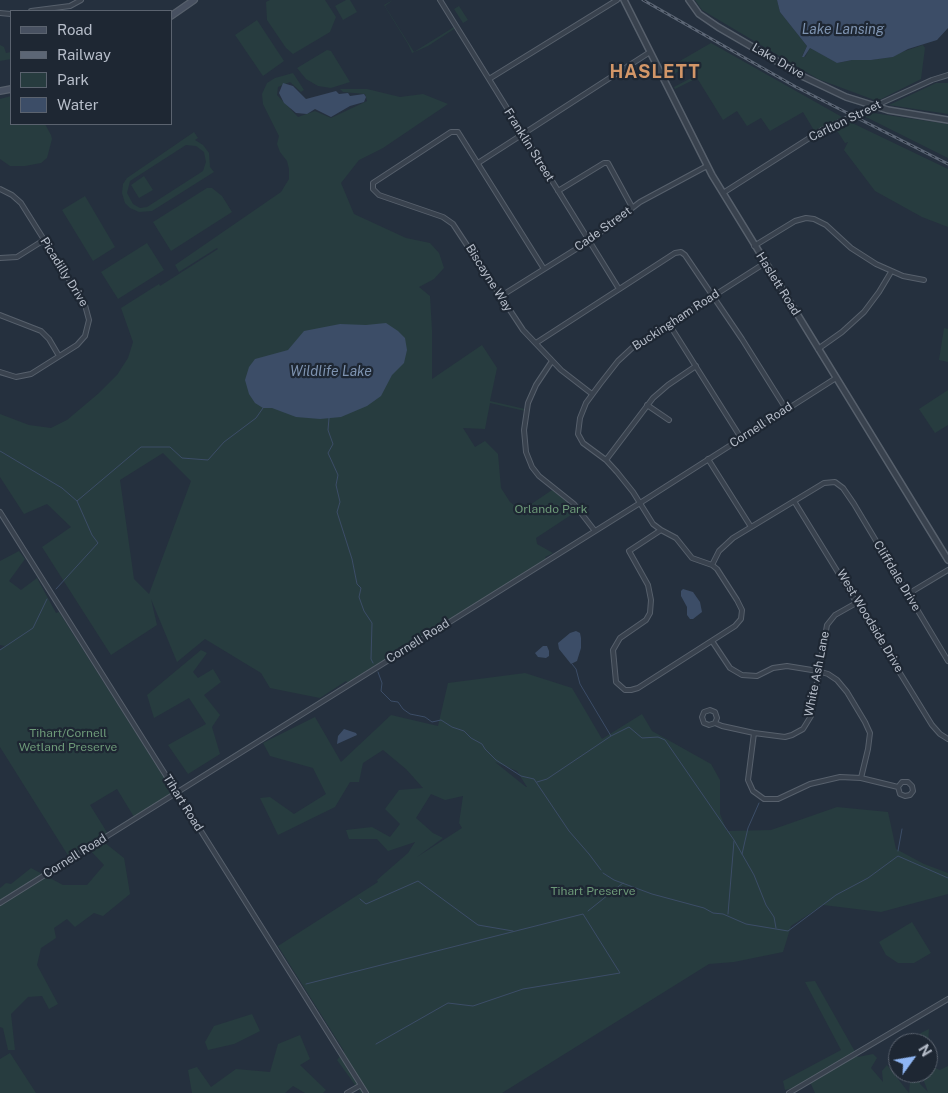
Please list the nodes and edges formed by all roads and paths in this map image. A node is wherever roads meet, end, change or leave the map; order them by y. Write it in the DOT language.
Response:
graph roads {
  1 [pos="81,0"];
  2 [pos="194,0"];
  3 [pos="440,0"];
  4 [pos="617,0"];
  5 [pos="624,0"];
  6 [pos="689,0"];
  7 [pos="54,10"];
  8 [pos="172,15"];
  9 [pos="650,52"];
  10 [pos="948,76"];
  11 [pos="489,79"];
  12 [pos="876,106"];
  13 [pos="948,120"];
  14 [pos="523,134"];
  15 [pos="478,163"];
  16 [pos="707,166"];
  17 [pos="1,189"];
  18 [pos="558,191"];
  19 [pos="723,193"];
  20 [pos="632,207"];
  21 [pos="44,240"];
  22 [pos="588,241"];
  23 [pos="754,246"];
  24 [pos="0,258"];
  25 [pos="765,263"];
  26 [pos="544,269"];
  27 [pos="891,272"];
  28 [pos="924,280"];
  29 [pos="618,289"];
  30 [pos="501,296"];
  31 [pos="712,296"];
  32 [pos="0,315"];
  33 [pos="669,324"];
  34 [pos="536,343"];
  35 [pos="818,348"];
  36 [pos="59,356"];
  37 [pos="552,361"];
  38 [pos="696,366"];
  39 [pos="0,372"];
  40 [pos="836,378"];
  41 [pos="592,394"];
  42 [pos="647,405"];
  43 [pos="786,409"];
  44 [pos="669,420"];
  45 [pos="741,438"];
  46 [pos="708,459"];
  47 [pos="606,460"];
  48 [pos="794,501"];
  49 [pos="640,503"];
  50 [pos="0,512"];
  51 [pos="751,527"];
  52 [pos="661,530"];
  53 [pos="595,531"];
  54 [pos="948,560"];
  55 [pos="712,565"];
  56 [pos="948,570"];
  57 [pos="908,594"];
  58 [pos="858,602"];
  59 [pos="712,641"];
  60 [pos="948,661"];
  61 [pos="818,671"];
  62 [pos="715,723"];
  63 [pos="754,733"];
  64 [pos="948,739"];
  65 [pos="861,778"];
  66 [pos="898,787"];
  67 [pos="176,793"];
  68 [pos="0,903"];
  69 [pos="948,999"];
  70 [pos="361,1085"];
  71 [pos="347,1093"];
  72 [pos="366,1093"];
  73 [pos="789,1093"];
  1 -- 7 [label="street"];
  2 -- 8 [label="main road"];
  3 -- 11 [label="street, Franklin Street"];
  4 -- 11 [label="street"];
  5 -- 9 [label="street, Haslett Road"];
  6 -- 12 [label="street, Lake Drive"];
  9 -- 14 [label="street"];
  9 -- 16 [label="street, Haslett Road"];
  10 -- 12 [label="street, Carlton Street"];
  11 -- 14 [label="street, Franklin Street"];
  12 -- 13 [label="street, Lake Drive"];
  12 -- 19 [label="street, Carlton Street"];
  14 -- 15 [label="street"];
  14 -- 18 [label="street, Franklin Street"];
  15 -- 26 [label="street"];
  15 -- 30 [label="street, Biscayne Way"];
  16 -- 19 [label="street, Haslett Road"];
  16 -- 20 [label="street, Cade Street"];
  17 -- 21 [label="street, Picadilly Drive"];
  18 -- 20 [label="street"];
  18 -- 22 [label="street, Franklin Street"];
  19 -- 23 [label="street, Haslett Road"];
  20 -- 22 [label="street, Cade Street"];
  21 -- 24 [label="street"];
  21 -- 36 [label="street, Picadilly Drive"];
  22 -- 26 [label="street, Cade Street"];
  22 -- 29 [label="street, Franklin Street"];
  23 -- 25 [label="street, Haslett Road"];
  23 -- 27 [label="street"];
  25 -- 31 [label="street, Buckingham Road"];
  25 -- 35 [label="street, Haslett Road"];
  26 -- 30 [label="street, Cade Street"];
  27 -- 28 [label="street"];
  27 -- 35 [label="street"];
  29 -- 31 [label="street"];
  29 -- 34 [label="street"];
  30 -- 34 [label="street, Biscayne Way"];
  31 -- 33 [label="street, Buckingham Road"];
  31 -- 43 [label="street"];
  32 -- 36 [label="street"];
  33 -- 38 [label="street"];
  33 -- 41 [label="street, Buckingham Road"];
  34 -- 37 [label="street, Biscayne Way"];
  35 -- 40 [label="street, Haslett Road"];
  36 -- 39 [label="street, Picadilly Drive"];
  37 -- 41 [label="street, Biscayne Way"];
  37 -- 53 [label="street"];
  38 -- 42 [label="street"];
  38 -- 45 [label="street"];
  40 -- 43 [label="street, Cornell Road"];
  40 -- 54 [label="street, Haslett Road"];
  41 -- 47 [label="street, Buckingham Road"];
  42 -- 44 [label="street"];
  42 -- 47 [label="street"];
  43 -- 45 [label="street, Cornell Road"];
  45 -- 46 [label="street, Cornell Road"];
  46 -- 49 [label="street, Cornell Road"];
  46 -- 51 [label="street"];
  47 -- 49 [label="street, Buckingham Road"];
  48 -- 51 [label="street"];
  48 -- 57 [label="street, Cliffdale Drive"];
  48 -- 58 [label="street, West Woodside Drive"];
  49 -- 52 [label="street, Buckingham Road"];
  49 -- 53 [label="street, Cornell Road"];
  50 -- 67 [label="street, Tihart Road"];
  51 -- 55 [label="street"];
  52 -- 55 [label="street, Buckingham Road"];
  52 -- 59 [label="street"];
  53 -- 67 [label="street, Cornell Road"];
  55 -- 59 [label="street, Buckingham Road"];
  56 -- 57 [label="street"];
  57 -- 60 [label="street, Cliffdale Drive"];
  58 -- 61 [label="street, White Ash Lane"];
  58 -- 64 [label="street, West Woodside Drive"];
  59 -- 61 [label="street"];
  61 -- 63 [label="street, White Ash Lane"];
  61 -- 65 [label="street"];
  62 -- 62 [label="street, White Ash Lane"];
  62 -- 63 [label="street, White Ash Lane"];
  63 -- 65 [label="street"];
  65 -- 66 [label="street"];
  66 -- 66 [label="street"];
  67 -- 68 [label="street, Cornell Road"];
  67 -- 70 [label="street, Tihart Road"];
  69 -- 73 [label="street"];
  70 -- 71 [label="street"];
  70 -- 72 [label="street, Tihart Road"];
}
